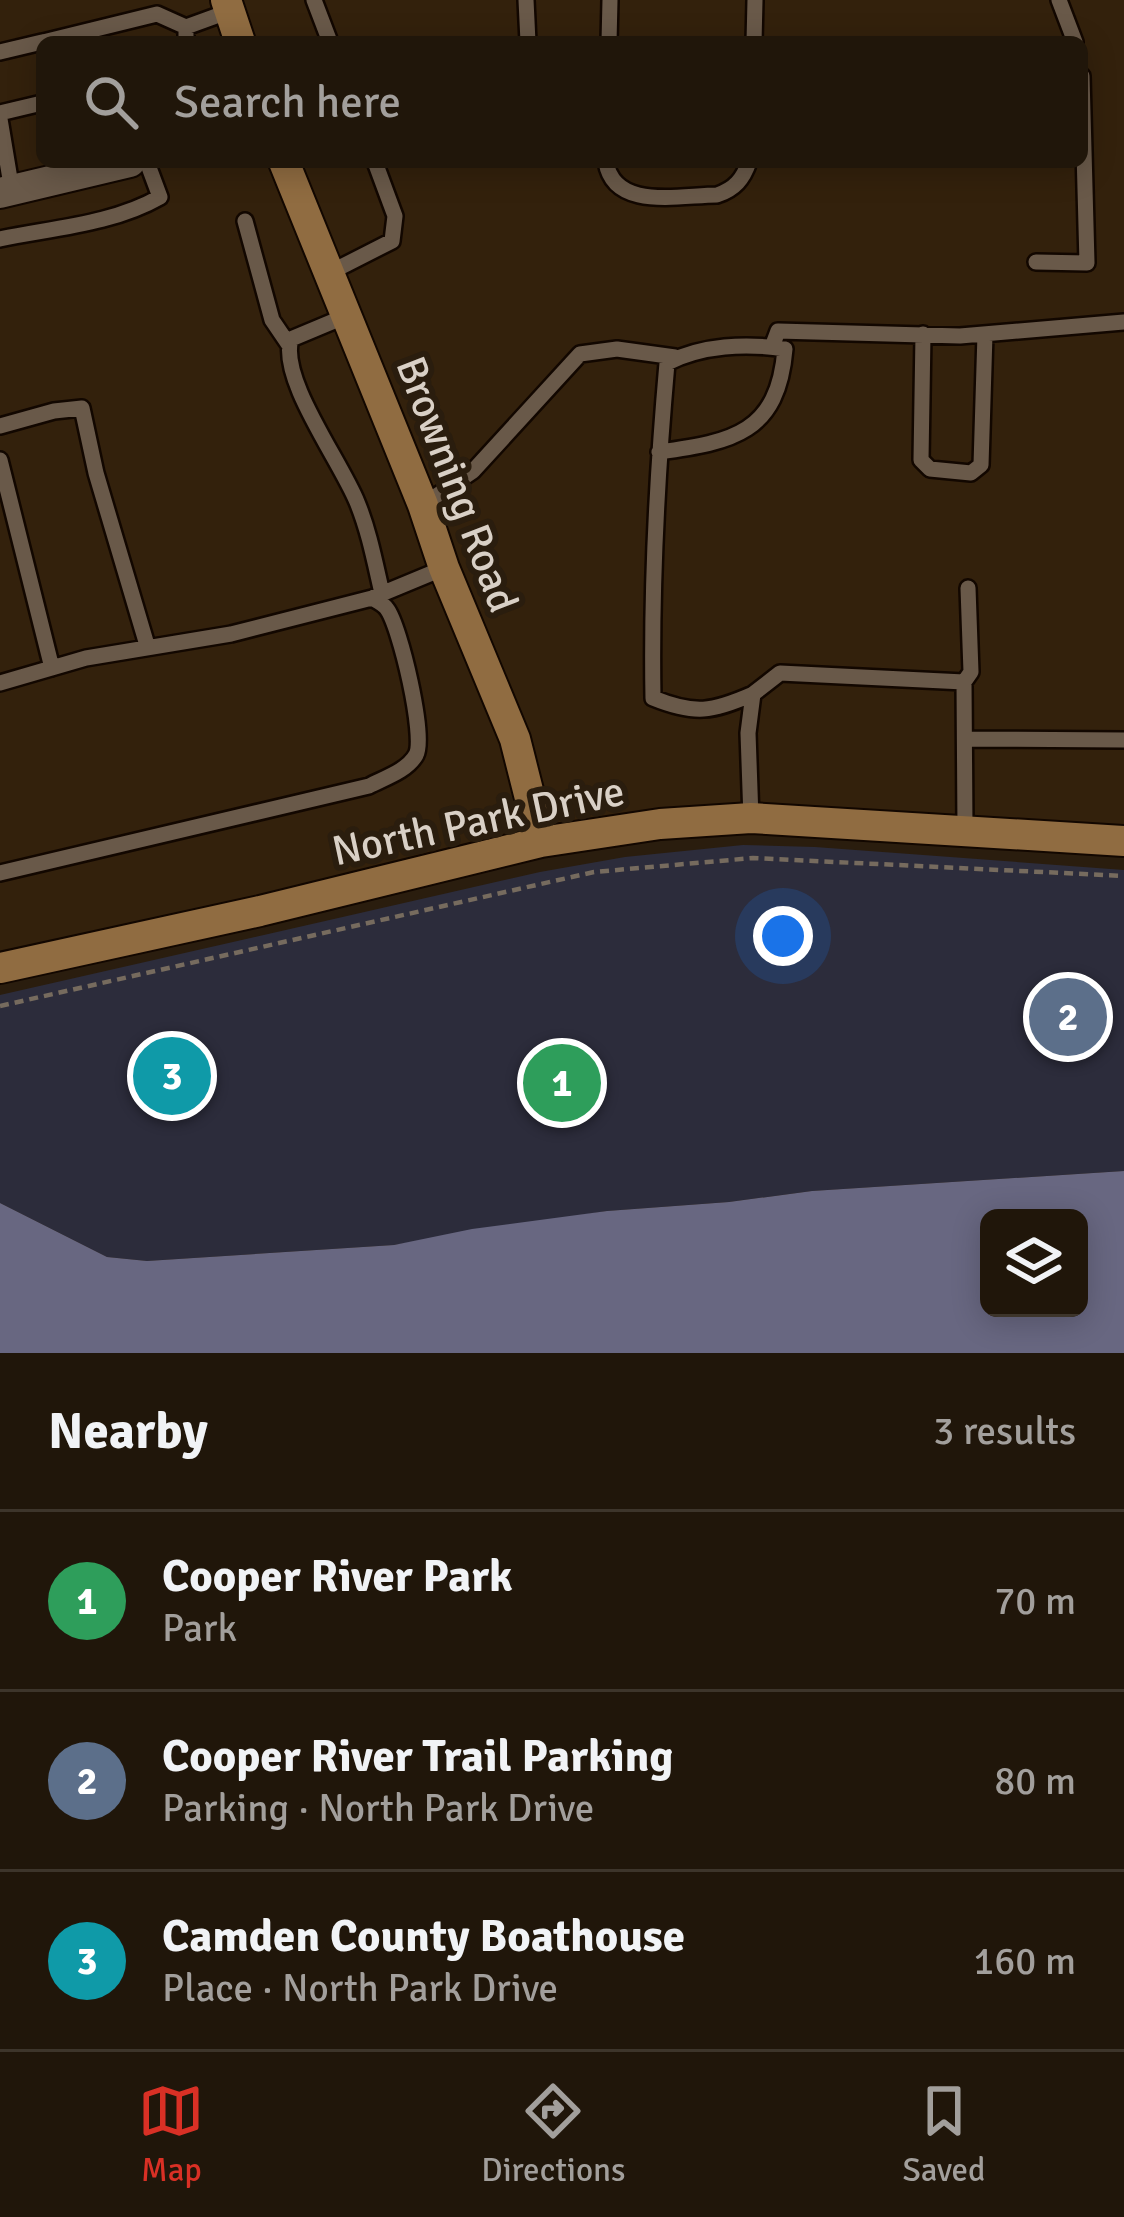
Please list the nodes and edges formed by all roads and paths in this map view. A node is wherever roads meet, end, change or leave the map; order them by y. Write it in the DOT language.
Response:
graph roads {
  1 [pos="314,0"];
  2 [pos="526,0"];
  3 [pos="610,0"];
  4 [pos="755,0"];
  5 [pos="1059,0"];
  6 [pos="228,6"];
  7 [pos="186,34"];
  8 [pos="67,36"];
  9 [pos="238,36"];
  10 [pos="328,36"];
  11 [pos="528,36"];
  12 [pos="609,36"];
  13 [pos="754,36"];
  14 [pos="1073,36"];
  15 [pos="36,43"];
  16 [pos="0,52"];
  17 [pos="36,106"];
  18 [pos="0,116"];
  19 [pos="105,168"];
  20 [pos="149,168"];
  21 [pos="286,168"];
  22 [pos="377,168"];
  23 [pos="609,168"];
  24 [pos="747,168"];
  25 [pos="1084,168"];
  26 [pos="6,192"];
  27 [pos="245,221"];
  28 [pos="0,239"];
  29 [pos="1036,262"];
  30 [pos="329,273"];
  31 [pos="346,316"];
  32 [pos="1124,322"];
  33 [pos="923,334"];
  34 [pos="985,334"];
  35 [pos="289,345"];
  36 [pos="772,347"];
  37 [pos="678,357"];
  38 [pos="0,426"];
  39 [pos="659,452"];
  40 [pos="0,460"];
  41 [pos="423,505"];
  42 [pos="443,568"];
  43 [pos="968,588"];
  44 [pos="377,596"];
  45 [pos="147,645"];
  46 [pos="52,668"];
  47 [pos="964,682"];
  48 [pos="0,683"];
  49 [pos="753,694"];
  50 [pos="966,740"];
  51 [pos="1124,740"];
  52 [pos="751,818"];
  53 [pos="965,829"];
  54 [pos="1124,841"];
  55 [pos="541,842"];
  56 [pos="0,873"];
  57 [pos="1124,876"];
  58 [pos="0,968"];
  59 [pos="0,1006"];
  1 -- 10 [label="lane"];
  2 -- 11 [label="lane"];
  3 -- 12 [label="lane"];
  4 -- 13 [label="lane"];
  5 -- 14 [label="lane"];
  6 -- 7 [label="lane"];
  6 -- 9 [label="street"];
  7 -- 8 [label="lane"];
  15 -- 16 [label="lane"];
  17 -- 18 [label="lane"];
  18 -- 26 [label="lane"];
  19 -- 26 [label="street"];
  20 -- 28 [label="lane"];
  21 -- 30 [label="street, Browning Road"];
  22 -- 30 [label="lane"];
  23 -- 24 [label="lane"];
  25 -- 29 [label="lane"];
  27 -- 35 [label="lane"];
  30 -- 31 [label="street, Browning Road"];
  31 -- 35 [label="lane"];
  31 -- 41 [label="street, Browning Road"];
  32 -- 34 [label="lane"];
  33 -- 34 [label="lane"];
  33 -- 34 [label="lane"];
  33 -- 36 [label="lane"];
  35 -- 44 [label="lane"];
  36 -- 37 [label="lane"];
  36 -- 39 [label="lane"];
  37 -- 39 [label="lane"];
  37 -- 41 [label="lane"];
  38 -- 45 [label="lane"];
  39 -- 49 [label="lane"];
  40 -- 46 [label="lane"];
  41 -- 42 [label="street, Browning Road"];
  42 -- 44 [label="lane"];
  42 -- 55 [label="street, Browning Road"];
  43 -- 47 [label="lane"];
  44 -- 45 [label="lane"];
  44 -- 56 [label="lane"];
  45 -- 46 [label="lane"];
  46 -- 48 [label="lane"];
  47 -- 49 [label="lane"];
  47 -- 50 [label="lane"];
  49 -- 52 [label="lane"];
  50 -- 51 [label="lane"];
  50 -- 53 [label="lane"];
  52 -- 53 [label="street, North Park Drive"];
  52 -- 55 [label="street, North Park Drive"];
  53 -- 54 [label="street, North Park Drive"];
  55 -- 58 [label="street, North Park Drive"];
  57 -- 59 [label="path"];
}
